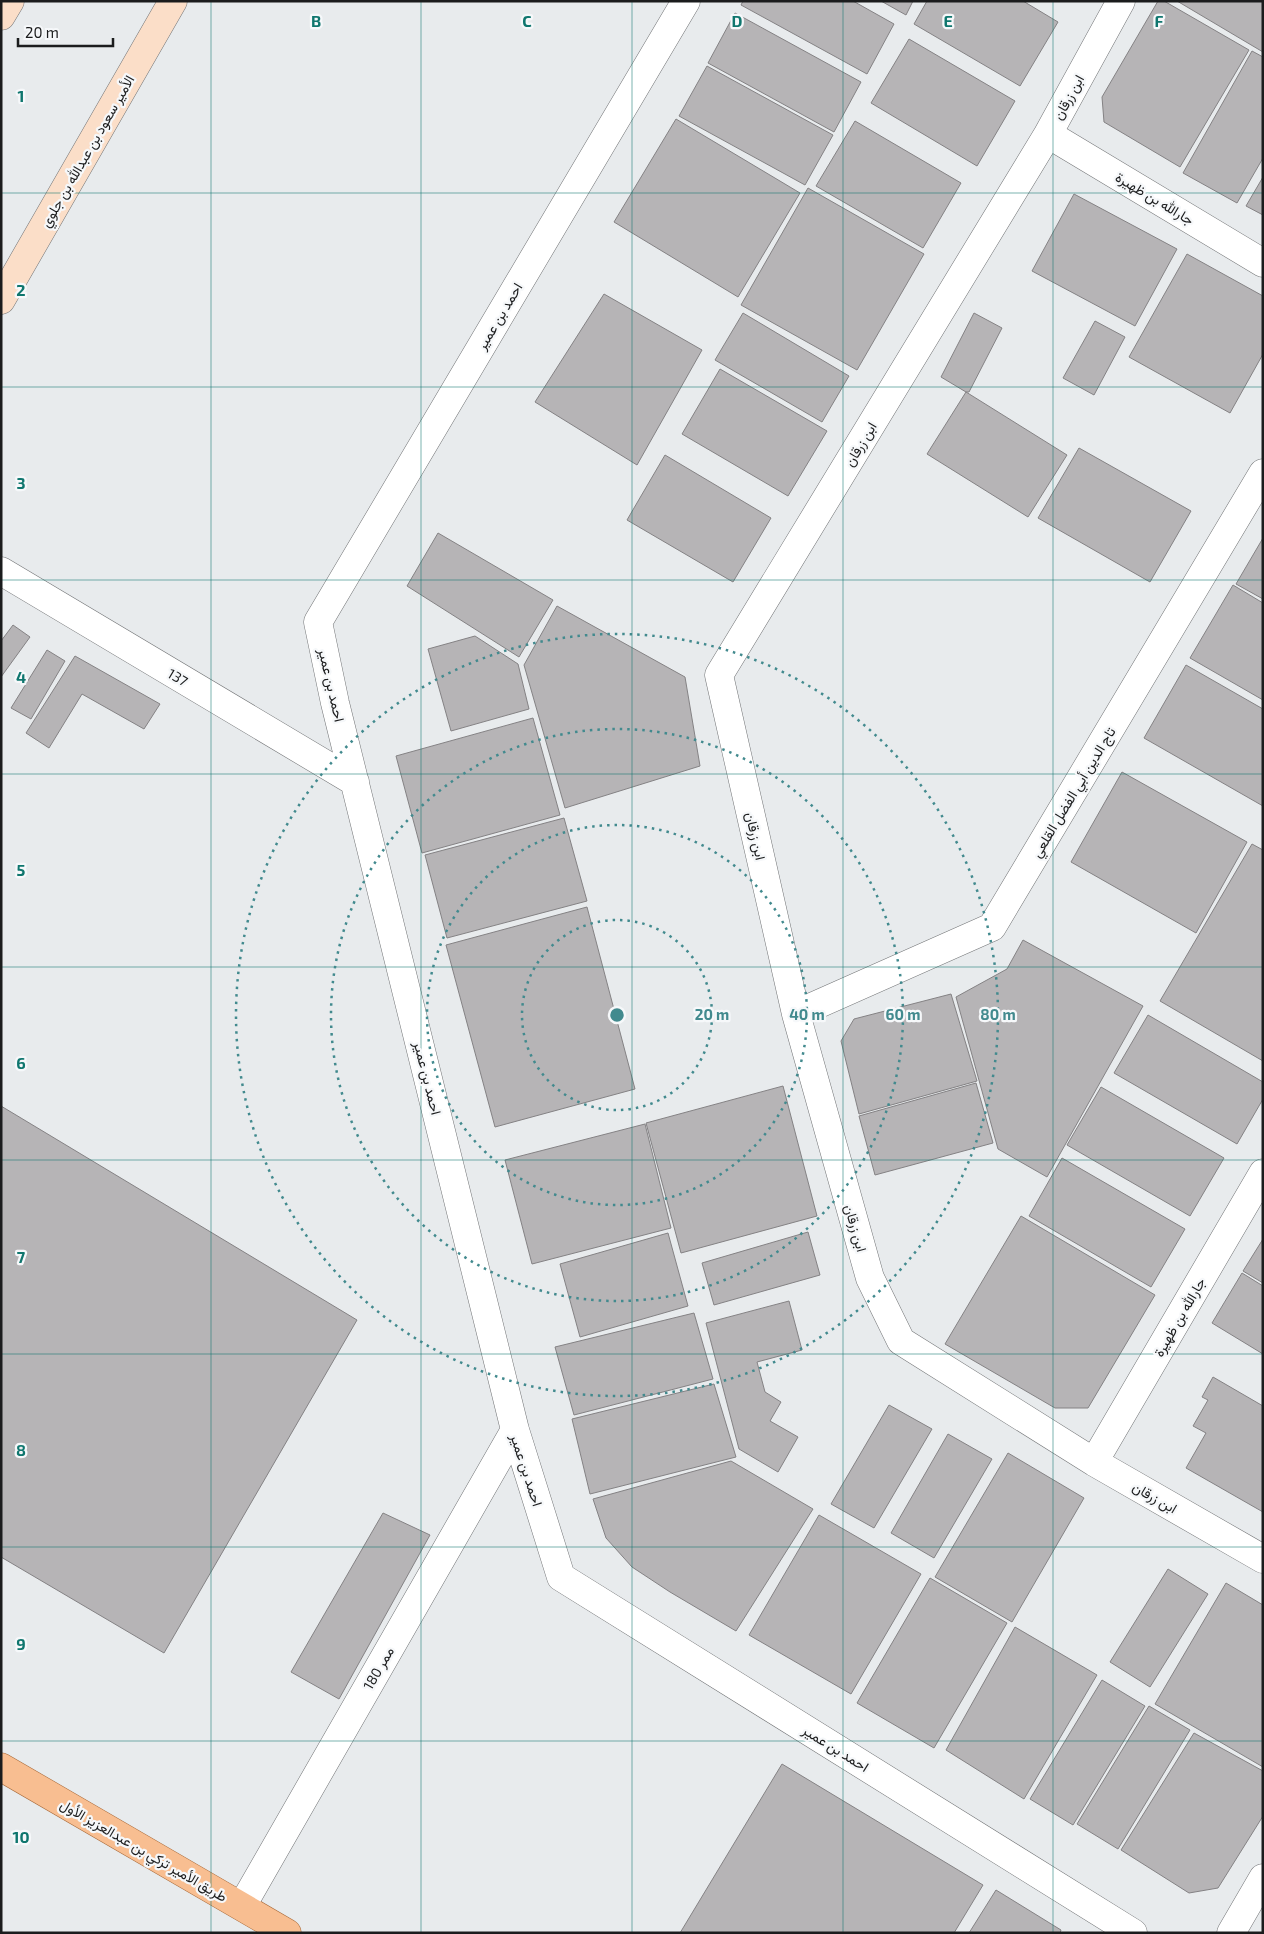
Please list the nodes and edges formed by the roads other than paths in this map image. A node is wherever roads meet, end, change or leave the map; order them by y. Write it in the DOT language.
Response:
graph roads {
  1 [pos="10,1"];
  2 [pos="174,1"];
  3 [pos="686,1"];
  4 [pos="1121,1"];
  5 [pos="1,16"];
  6 [pos="1048,134"];
  7 [pos="1263,262"];
  8 [pos="1,300"];
  9 [pos="1263,472"];
  10 [pos="1,571"];
  11 [pos="355,782"];
  12 [pos="796,1014"];
  13 [pos="1263,1173"];
  14 [pos="515,1430"];
  15 [pos="1094,1462"];
  16 [pos="1263,1559"];
  17 [pos="1,1767"];
  18 [pos="1263,1878"];
  19 [pos="242,1906"];
  20 [pos="288,1933"];
  21 [pos="1133,1933"];
  22 [pos="1232,1933"];
  1 -- 5 [label="main road"];
  2 -- 8 [label="main road, الأمير سعود بن عبدالله بن جلوي"];
  3 -- 11 [label="street, احمد بن عمير"];
  4 -- 6 [label="street, ابن زرقان"];
  6 -- 7 [label="street, جارالله بن ظهيرة"];
  6 -- 12 [label="street, ابن زرقان"];
  9 -- 12 [label="street, تاج الدين أبي الفضل القلعي"];
  10 -- 11 [label="street, 137"];
  11 -- 14 [label="street, احمد بن عمير"];
  12 -- 15 [label="street, ابن زرقان"];
  13 -- 15 [label="street, جارالله بن ظهيرة"];
  14 -- 19 [label="street, ممر 180"];
  14 -- 21 [label="street, احمد بن عمير"];
  15 -- 16 [label="street, ابن زرقان"];
  17 -- 19 [label="main road, طريق الأمير تركي بن عبدالعزيز الأول"];
  18 -- 22 [label="street"];
  19 -- 20 [label="main road, طريق الأمير تركي بن عبدالعزيز الأول"];
}
